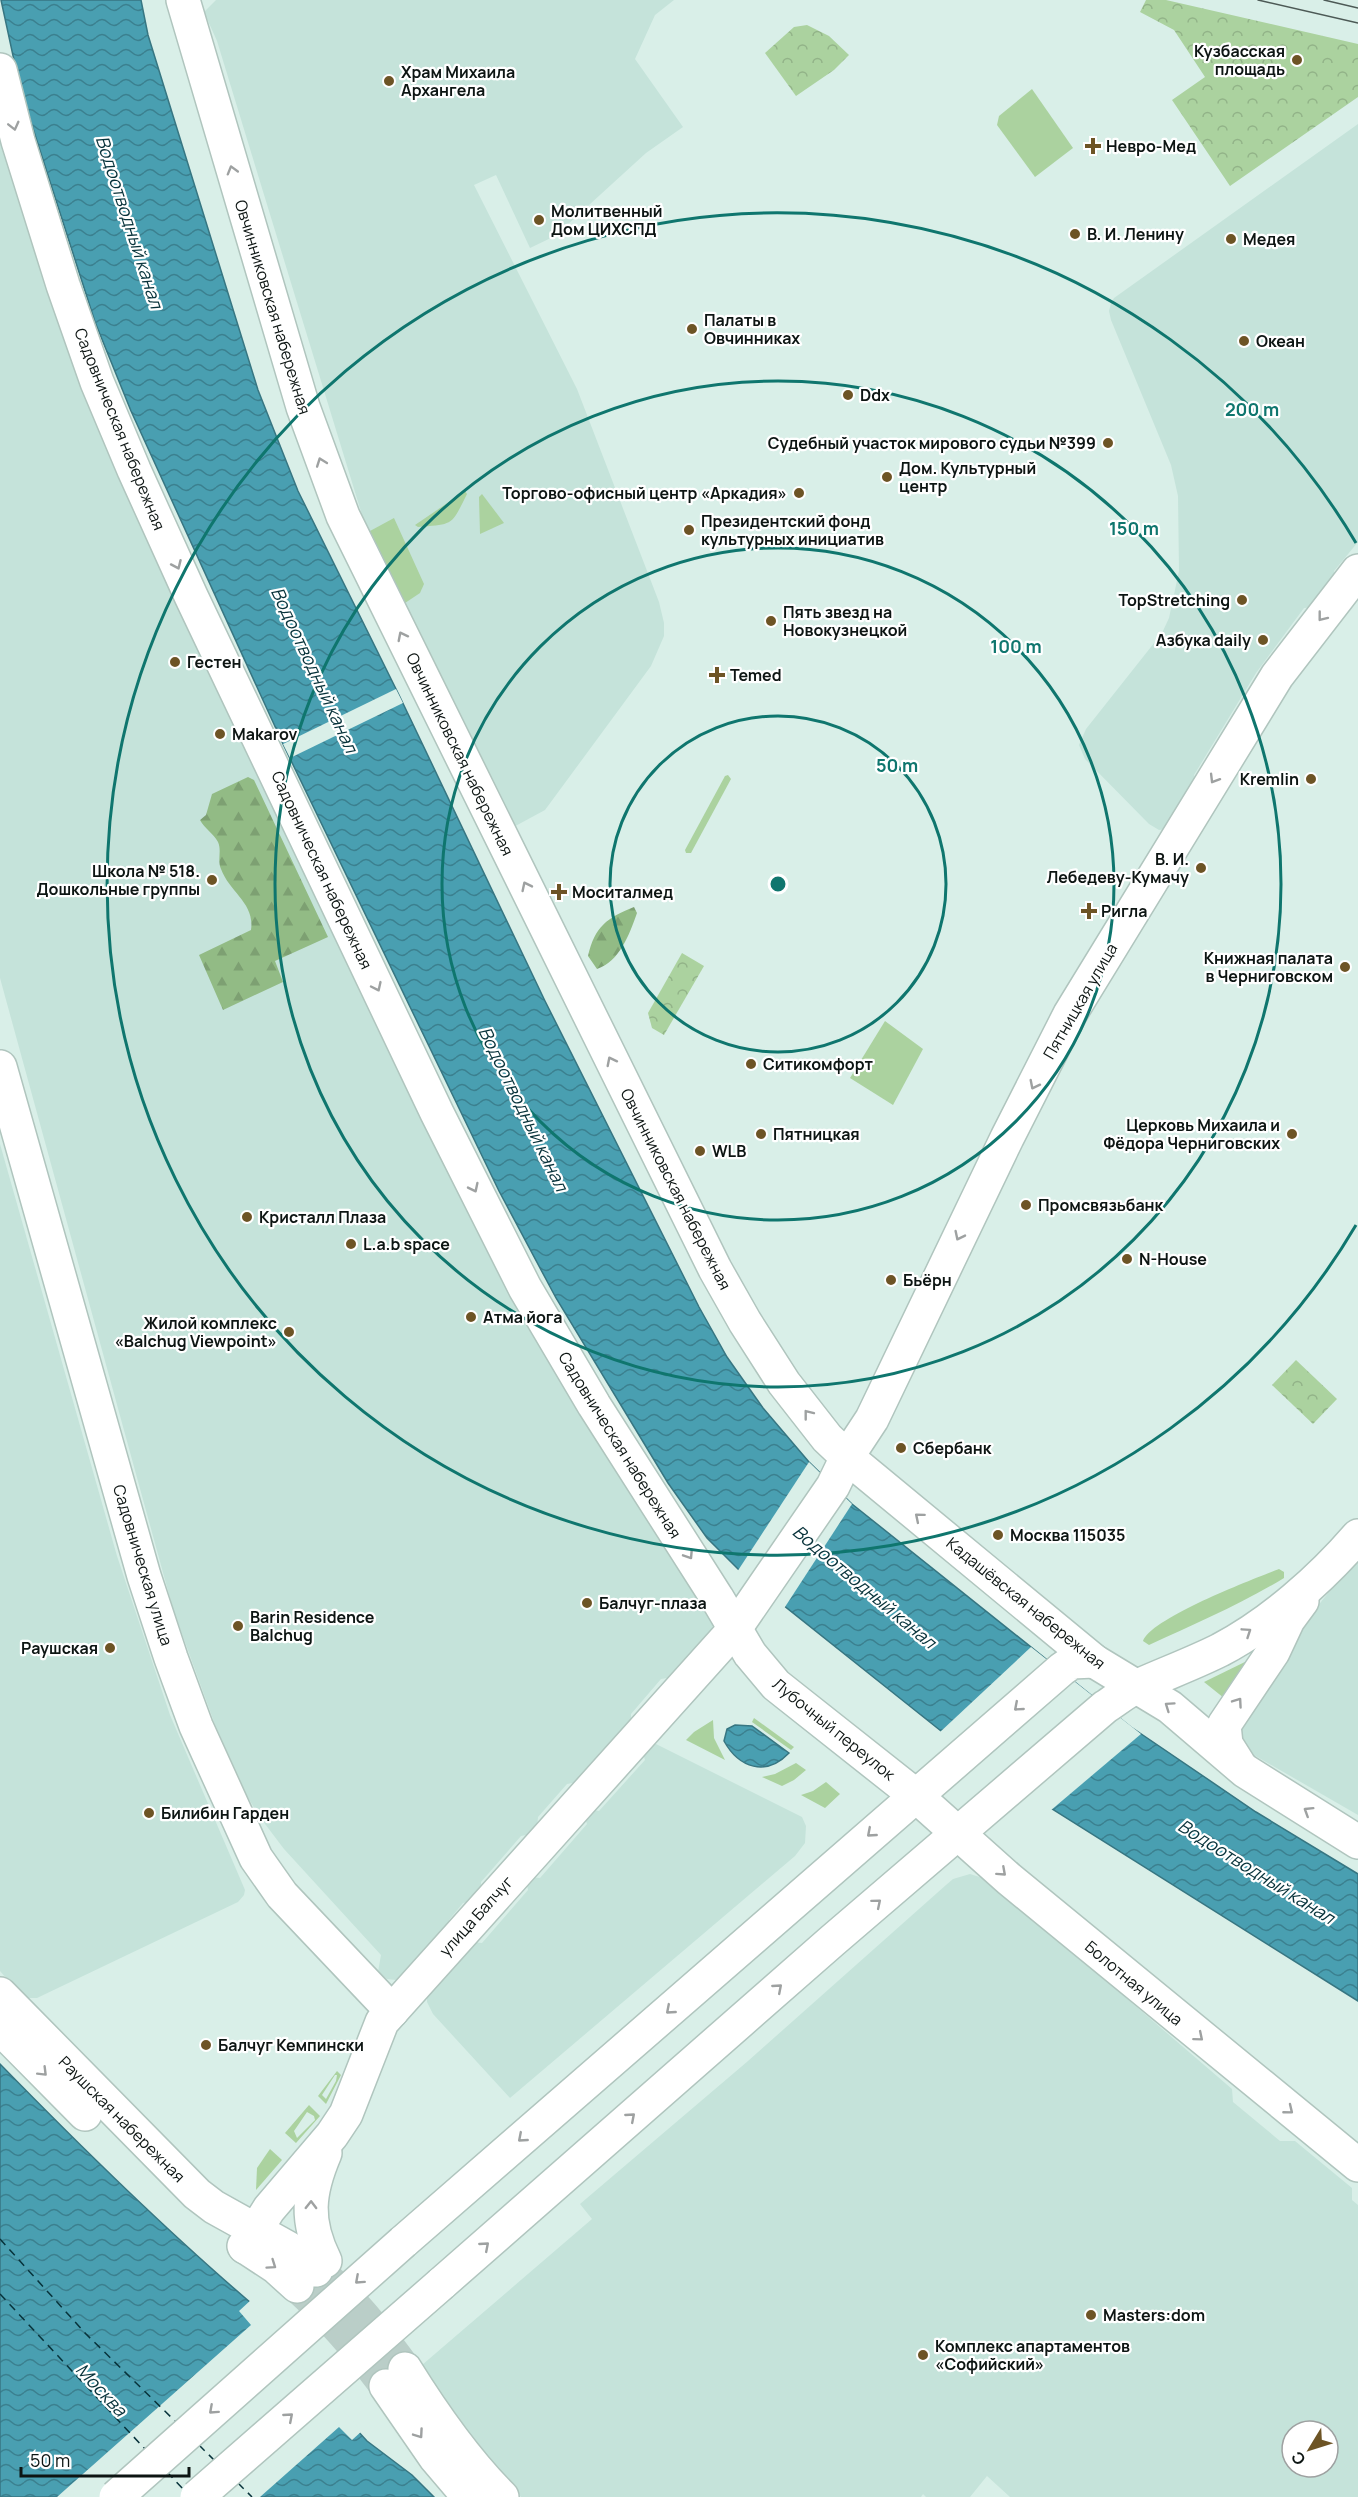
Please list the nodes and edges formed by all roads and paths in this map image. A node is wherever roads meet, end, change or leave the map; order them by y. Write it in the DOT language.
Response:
graph roads {
  1 [pos="183,0"];
  2 [pos="0,70"];
  3 [pos="1358,571"];
  4 [pos="0,1067"];
  5 [pos="840,1472"];
  6 [pos="1358,1536"];
  7 [pos="1327,1569"];
  8 [pos="759,1594"];
  9 [pos="734,1630"];
  10 [pos="1094,1661"];
  11 [pos="701,1667"];
  12 [pos="776,1685"];
  13 [pos="1138,1685"];
  14 [pos="1245,1771"];
  15 [pos="915,1795"];
  16 [pos="958,1832"];
  17 [pos="1358,1842"];
  18 [pos="0,1994"];
  19 [pos="392,2011"];
  20 [pos="0,2028"];
  21 [pos="332,2134"];
  22 [pos="1358,2165"];
  23 [pos="251,2238"];
  24 [pos="116,2497"];
  25 [pos="197,2497"];
  26 [pos="469,2497"];
  27 [pos="501,2497"];
  5 -- 1 [label="street, Овчинниковская набережная, one-way"];
  2 -- 9 [label="street, Садовническая набережная, one-way"];
  3 -- 5 [label="street, Пятницкая улица, one-way"];
  4 -- 19 [label="street, Садовническая улица"];
  5 -- 8 [label="street, Пятницкая улица"];
  10 -- 5 [label="street, Кадашёвская набережная, one-way"];
  6 -- 7 [label="street"];
  13 -- 7 [label="street, one-way"];
  14 -- 7 [label="street, one-way"];
  8 -- 9 [label="street, улица Балчуг"];
  9 -- 11 [label="street, улица Балчуг"];
  9 -- 12 [label="street, Лубочный переулок"];
  10 -- 13 [label="street, Кадашёвская набережная"];
  10 -- 15 [label="street, one-way"];
  11 -- 12 [label="street"];
  11 -- 19 [label="street, улица Балчуг"];
  12 -- 15 [label="street, Лубочный переулок"];
  14 -- 13 [label="street, Кадашёвская набережная, one-way"];
  13 -- 16 [label="street"];
  17 -- 14 [label="street, Кадашёвская набережная, one-way"];
  15 -- 16 [label="street, Болотная улица"];
  15 -- 24 [label="street, one-way, bridge"];
  16 -- 22 [label="street, Болотная улица, one-way"];
  25 -- 16 [label="street, one-way, bridge"];
  18 -- 23 [label="street, Раушская набережная"];
  19 -- 21 [label="street, улица Балчуг"];
  20 -- 23 [label="street, Раушская набережная, one-way"];
  21 -- 23 [label="street, улица Балчуг"];
  23 -- 21 [label="street, one-way"];
  27 -- 26 [label="street, one-way"];
}
